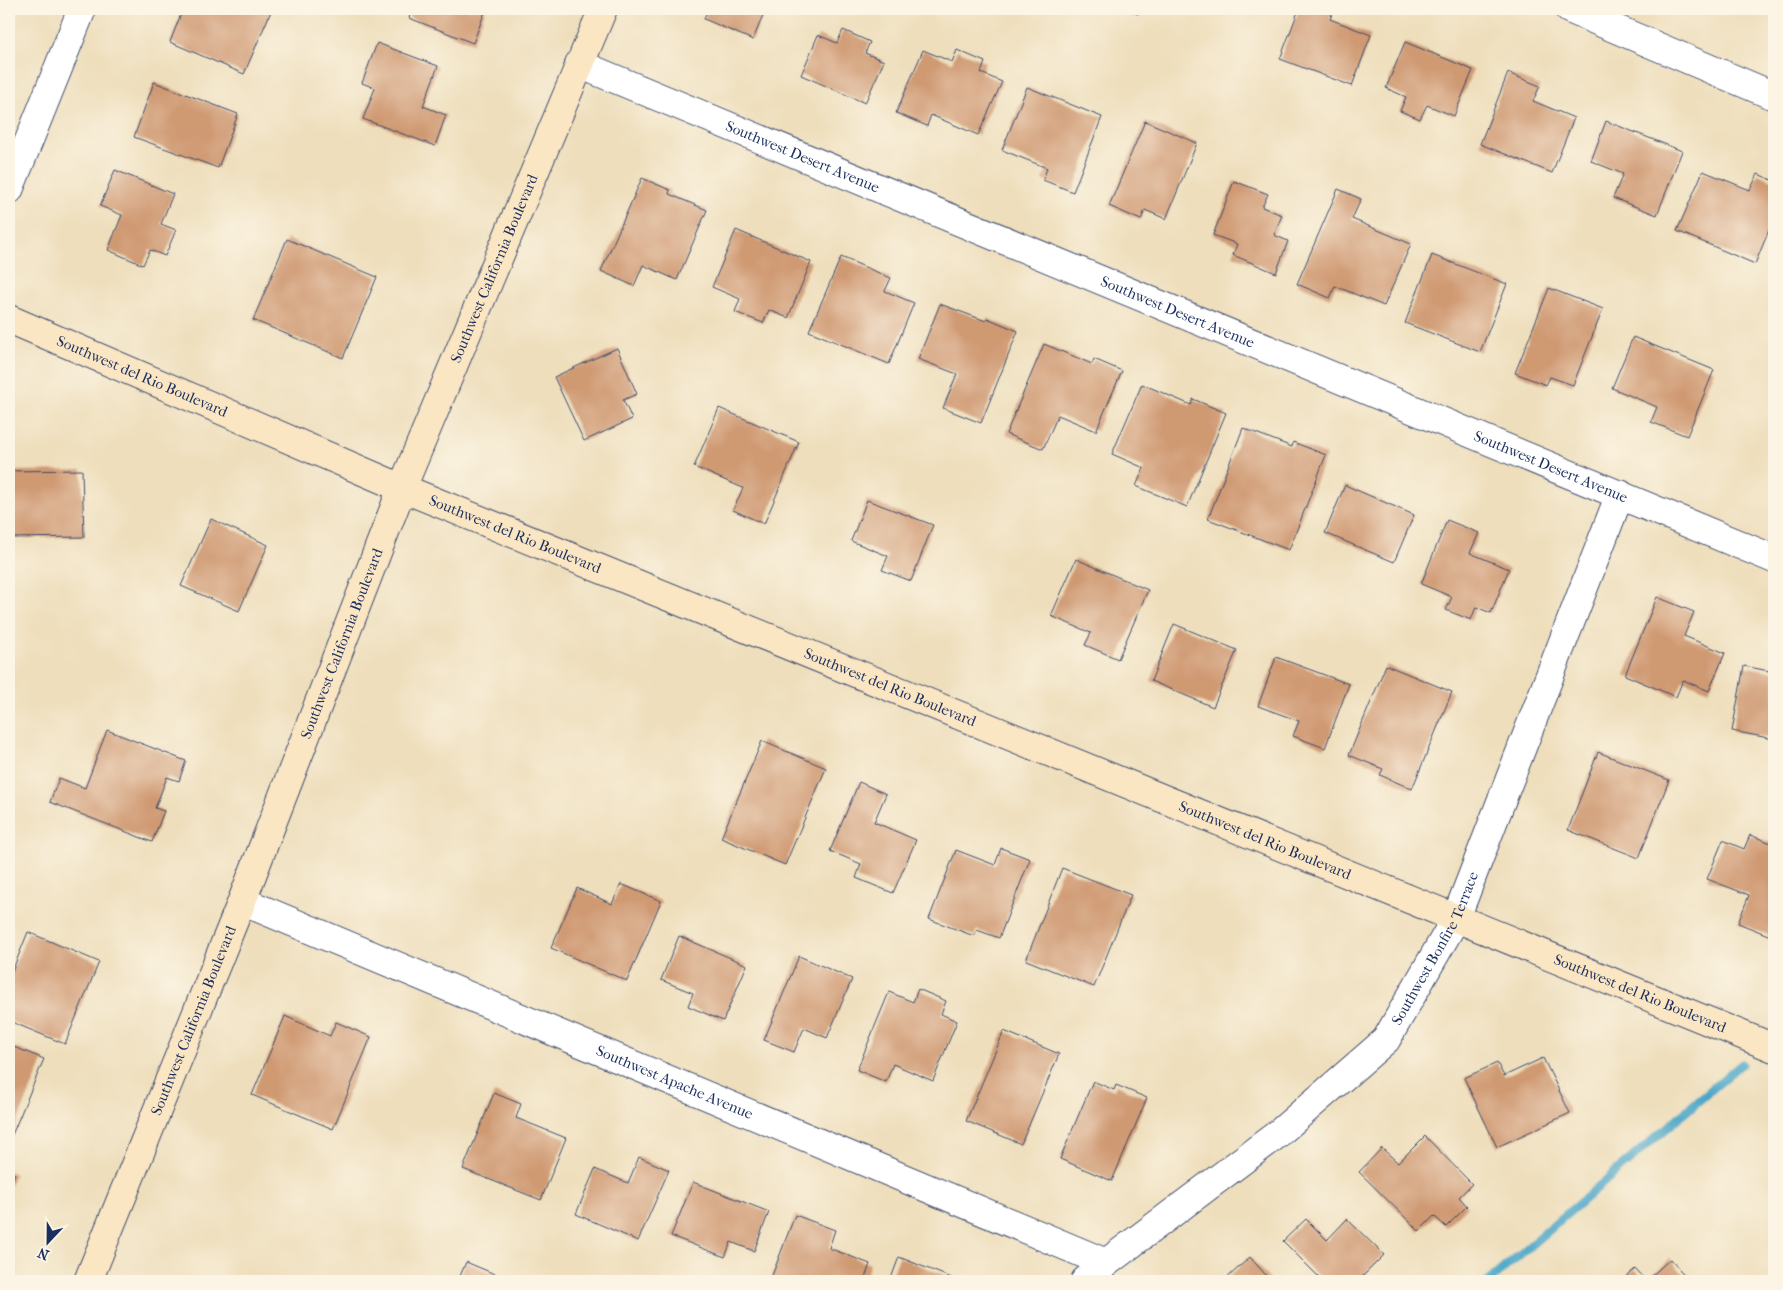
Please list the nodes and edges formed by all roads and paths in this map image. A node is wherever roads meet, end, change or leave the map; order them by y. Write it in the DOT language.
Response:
graph roads {
  1 [pos="82,9"];
  2 [pos="603,9"];
  3 [pos="1569,9"];
  4 [pos="579,64"];
  5 [pos="1774,96"];
  6 [pos="9,190"];
  7 [pos="9,319"];
  8 [pos="402,488"];
  9 [pos="1620,494"];
  10 [pos="1774,559"];
  11 [pos="242,900"];
  12 [pos="1456,918"];
  13 [pos="1774,1048"];
  14 [pos="1106,1263"];
  15 [pos="88,1281"];
  16 [pos="1086,1281"];
  1 -- 6 [label="street"];
  2 -- 4 [label="street, Southwest California Boulevard"];
  3 -- 5 [label="street"];
  4 -- 8 [label="street, Southwest California Boulevard"];
  4 -- 9 [label="street, Southwest Desert Avenue"];
  7 -- 8 [label="street, Southwest del Rio Boulevard"];
  8 -- 11 [label="street, Southwest California Boulevard"];
  8 -- 12 [label="street, Southwest del Rio Boulevard"];
  9 -- 10 [label="street, Southwest Desert Avenue"];
  9 -- 12 [label="street, Southwest Bonfire Terrace"];
  11 -- 14 [label="street, Southwest Apache Avenue"];
  11 -- 15 [label="street, Southwest California Boulevard"];
  12 -- 13 [label="street, Southwest del Rio Boulevard"];
  12 -- 14 [label="street, Southwest Bonfire Terrace"];
  14 -- 16 [label="street, Southwest Bonfire Terrace"];
}
